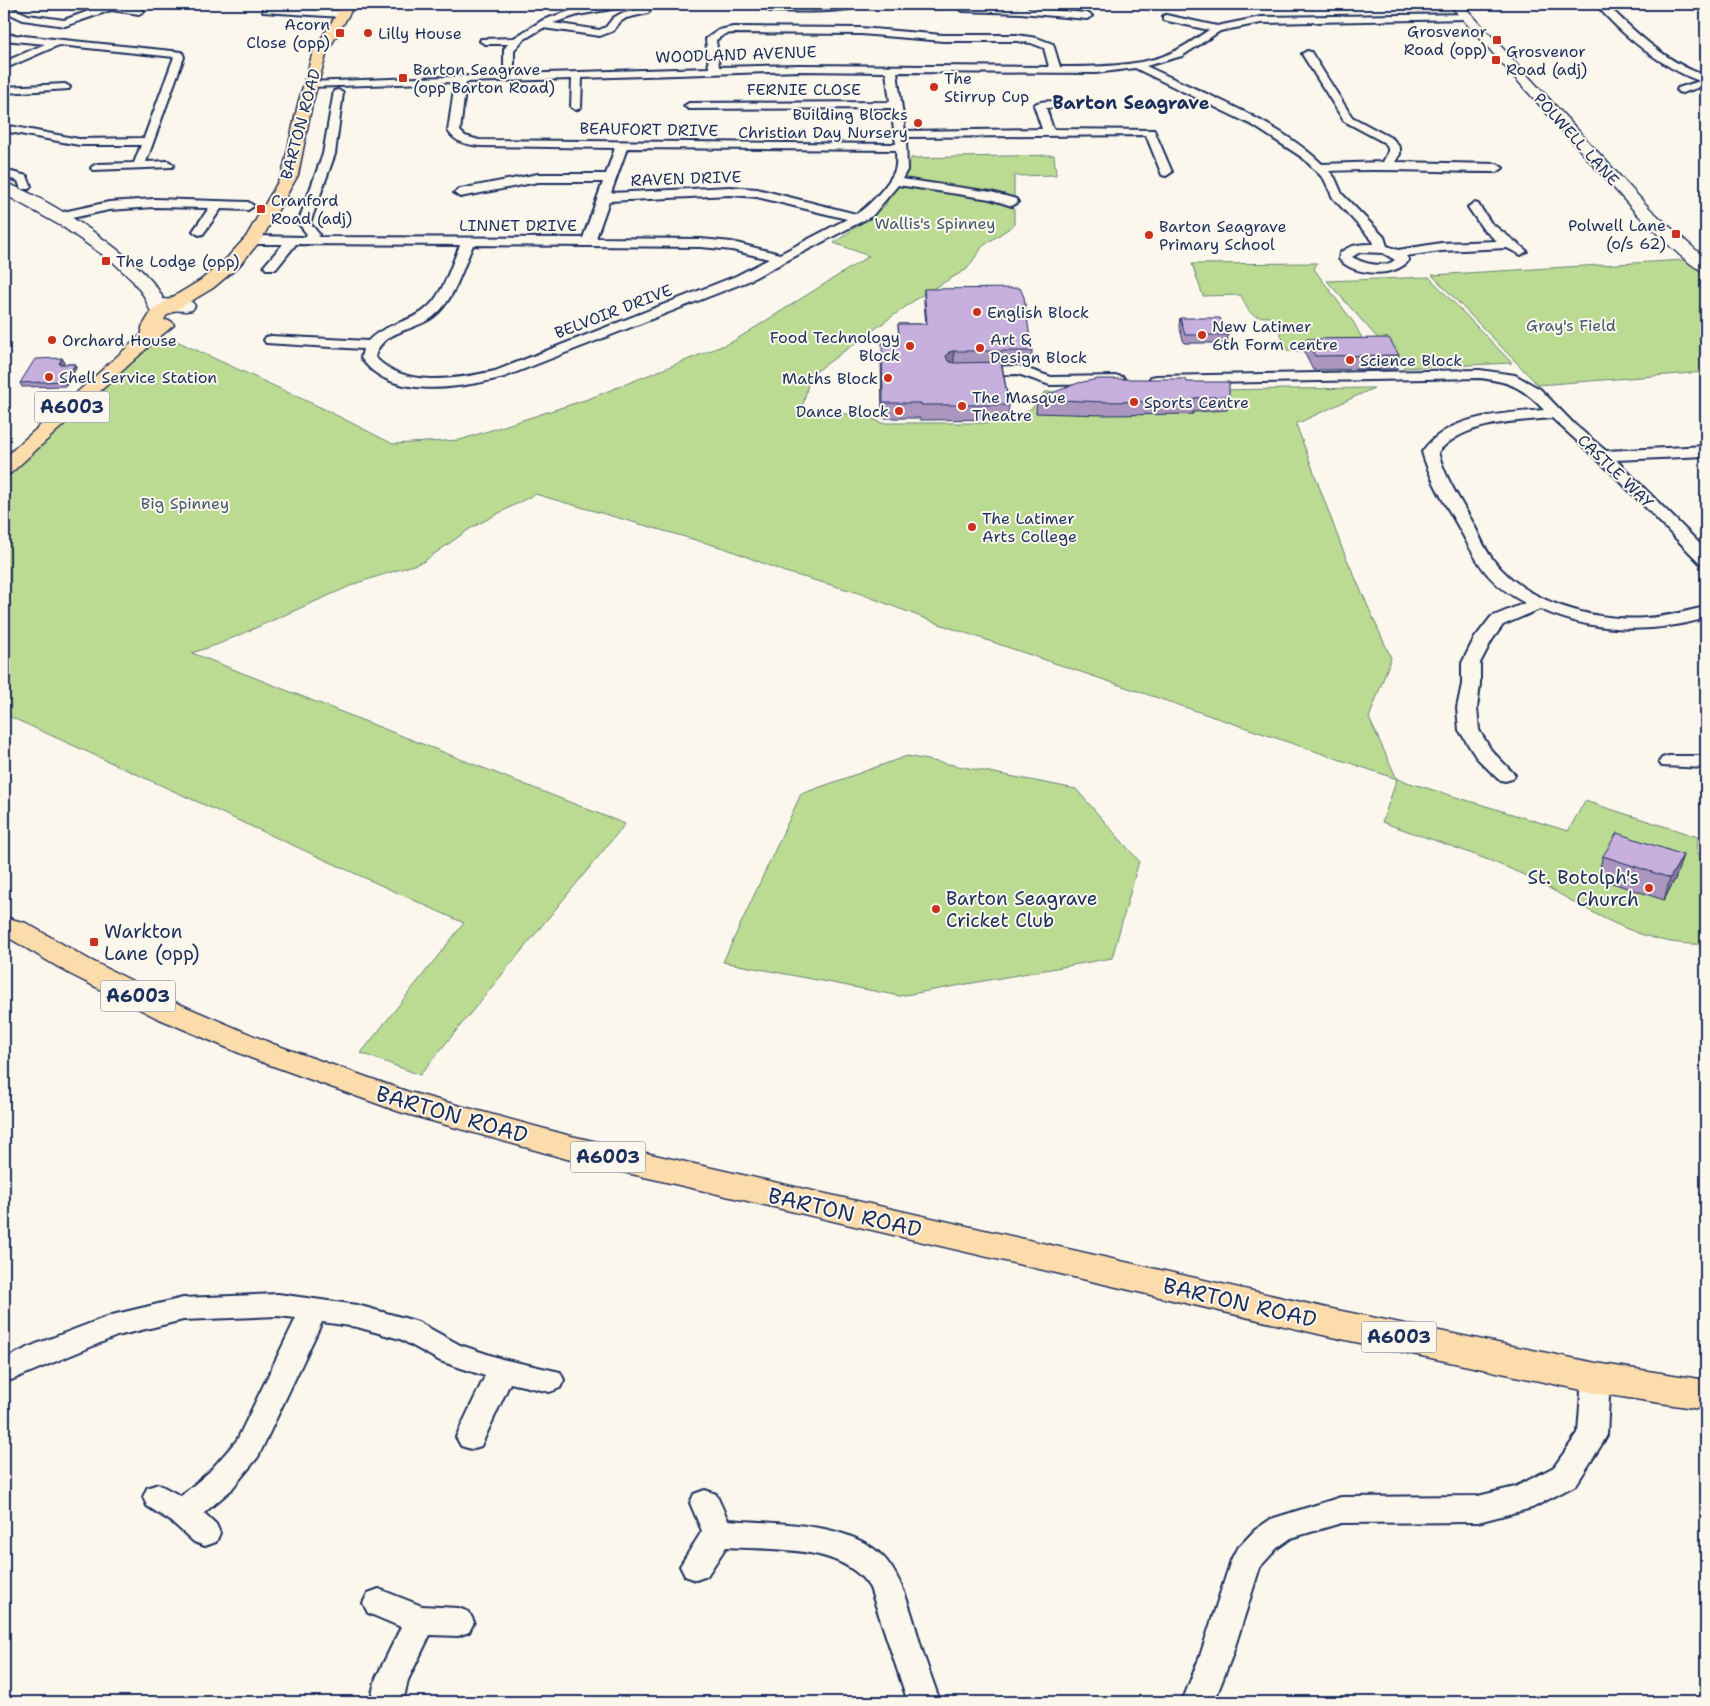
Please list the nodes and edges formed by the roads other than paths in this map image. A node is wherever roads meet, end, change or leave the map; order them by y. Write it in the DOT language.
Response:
graph roads {
  1 [pos="119,4"];
  2 [pos="860,4"];
  3 [pos="929,4"];
  4 [pos="1455,4"];
  5 [pos="1601,4"];
  6 [pos="944,5"];
  7 [pos="4,6"];
  8 [pos="560,6"];
  9 [pos="781,6"];
  10 [pos="108,7"];
  11 [pos="1023,7"];
  12 [pos="770,8"];
  13 [pos="963,8"];
  14 [pos="345,9"];
  15 [pos="632,9"];
  16 [pos="1277,9"];
  17 [pos="266,10"];
  18 [pos="139,11"];
  19 [pos="581,12"];
  20 [pos="18,15"];
  21 [pos="1087,16"];
  22 [pos="1467,16"];
  23 [pos="4,18"];
  24 [pos="1167,18"];
  25 [pos="1285,18"];
  26 [pos="65,23"];
  27 [pos="543,25"];
  28 [pos="1217,29"];
  29 [pos="600,33"];
  30 [pos="40,34"];
  31 [pos="4,37"];
  32 [pos="485,40"];
  33 [pos="516,41"];
  34 [pos="56,43"];
  35 [pos="592,44"];
  36 [pos="1294,58"];
  37 [pos="1136,65"];
  38 [pos="4,66"];
  39 [pos="891,68"];
  40 [pos="1055,69"];
  41 [pos="341,71"];
  42 [pos="714,71"];
  43 [pos="577,75"];
  44 [pos="509,77"];
  45 [pos="70,78"];
  46 [pos="461,78"];
  47 [pos="1706,80"];
  48 [pos="310,84"];
  49 [pos="65,88"];
  50 [pos="338,88"];
  51 [pos="4,90"];
  52 [pos="1682,90"];
  53 [pos="59,98"];
  54 [pos="897,105"];
  55 [pos="688,106"];
  56 [pos="1057,106"];
  57 [pos="576,107"];
  58 [pos="4,128"];
  59 [pos="1049,133"];
  60 [pos="900,134"];
  61 [pos="148,141"];
  62 [pos="622,145"];
  63 [pos="902,147"];
  64 [pos="168,165"];
  65 [pos="1389,165"];
  66 [pos="139,166"];
  67 [pos="1149,166"];
  68 [pos="98,168"];
  69 [pos="1319,168"];
  70 [pos="1496,168"];
  71 [pos="4,172"];
  72 [pos="16,176"];
  73 [pos="610,178"];
  74 [pos="4,180"];
  75 [pos="896,181"];
  76 [pos="25,186"];
  77 [pos="4,188"];
  78 [pos="460,193"];
  79 [pos="603,197"];
  80 [pos="1012,202"];
  81 [pos="217,206"];
  82 [pos="248,206"];
  83 [pos="1492,207"];
  84 [pos="58,217"];
  85 [pos="858,218"];
  86 [pos="200,231"];
  87 [pos="253,240"];
  88 [pos="293,240"];
  89 [pos="309,240"];
  90 [pos="468,241"];
  91 [pos="588,242"];
  92 [pos="1509,244"];
  93 [pos="1379,248"];
  94 [pos="1521,251"];
  95 [pos="1396,254"];
  96 [pos="781,258"];
  97 [pos="271,266"];
  98 [pos="1706,267"];
  99 [pos="169,307"];
  100 [pos="151,335"];
  101 [pos="271,340"];
  102 [pos="371,345"];
  103 [pos="954,371"];
  104 [pos="1555,413"];
  105 [pos="1706,450"];
  106 [pos="1603,456"];
  107 [pos="4,469"];
  108 [pos="1706,559"];
  109 [pos="1540,603"];
  110 [pos="1706,612"];
  111 [pos="1669,762"];
  112 [pos="1706,762"];
  113 [pos="1505,774"];
  114 [pos="8,923"];
  115 [pos="314,1310"];
  116 [pos="502,1370"];
  117 [pos="4,1372"];
  118 [pos="1596,1378"];
  119 [pos="550,1380"];
  120 [pos="1706,1395"];
  121 [pos="471,1437"];
  122 [pos="705,1503"];
  123 [pos="205,1533"];
  124 [pos="718,1533"];
  125 [pos="696,1566"];
  126 [pos="379,1603"];
  127 [pos="422,1620"];
  128 [pos="458,1622"];
  129 [pos="387,1702"];
  130 [pos="924,1702"];
  131 [pos="1199,1702"];
  1 -- 10 [label="street"];
  2 -- 9 [label="street"];
  3 -- 6 [label="street"];
  4 -- 22 [label="street, POLWELL LANE"];
  5 -- 47 [label="street"];
  7 -- 20 [label="street"];
  8 -- 19 [label="street"];
  9 -- 12 [label="street"];
  10 -- 18 [label="street"];
  10 -- 26 [label="street"];
  11 -- 13 [label="street"];
  11 -- 21 [label="street"];
  14 -- 17 [label="street"];
  14 -- 48 [label="main road, BARTON ROAD / A6003"];
  15 -- 19 [label="street"];
  15 -- 29 [label="street"];
  16 -- 25 [label="street"];
  19 -- 27 [label="street"];
  20 -- 23 [label="street"];
  20 -- 26 [label="street"];
  22 -- 25 [label="street"];
  22 -- 98 [label="street, POLWELL LANE"];
  24 -- 28 [label="street"];
  25 -- 28 [label="street"];
  26 -- 30 [label="street"];
  27 -- 29 [label="street"];
  27 -- 33 [label="street"];
  28 -- 37 [label="street, WOODLAND AVENUE"];
  29 -- 35 [label="street"];
  31 -- 34 [label="street"];
  32 -- 33 [label="street"];
  33 -- 44 [label="street"];
  34 -- 38 [label="street"];
  34 -- 61 [label="street"];
  36 -- 65 [label="street"];
  37 -- 40 [label="street, WOODLAND AVENUE"];
  37 -- 69 [label="street"];
  39 -- 40 [label="street, WOODLAND AVENUE"];
  39 -- 42 [label="street, WOODLAND AVENUE"];
  39 -- 54 [label="street, BELVOIR DRIVE"];
  40 -- 42 [label="street"];
  41 -- 50 [label="street"];
  42 -- 43 [label="street, WOODLAND AVENUE"];
  43 -- 44 [label="street, WOODLAND AVENUE"];
  43 -- 57 [label="street"];
  44 -- 46 [label="street, WOODLAND AVENUE"];
  45 -- 49 [label="street"];
  46 -- 50 [label="street, WOODLAND AVENUE"];
  46 -- 62 [label="street, BEAUFORT DRIVE"];
  47 -- 52 [label="street"];
  48 -- 50 [label="street, WOODLAND AVENUE"];
  48 -- 87 [label="main road, BARTON ROAD / A6003"];
  49 -- 51 [label="street"];
  49 -- 53 [label="street"];
  50 -- 89 [label="street, BARTON ROAD"];
  54 -- 55 [label="street, FERNIE CLOSE"];
  54 -- 60 [label="street, BELVOIR DRIVE"];
  56 -- 59 [label="street"];
  58 -- 61 [label="street"];
  59 -- 60 [label="street"];
  59 -- 67 [label="street"];
  60 -- 63 [label="street, BELVOIR DRIVE"];
  61 -- 66 [label="street"];
  62 -- 63 [label="street, BEAUFORT DRIVE"];
  62 -- 73 [label="street"];
  63 -- 75 [label="street, BELVOIR DRIVE"];
  64 -- 66 [label="street"];
  65 -- 69 [label="street"];
  65 -- 70 [label="street"];
  66 -- 68 [label="street"];
  69 -- 93 [label="street"];
  71 -- 72 [label="street"];
  72 -- 74 [label="street"];
  72 -- 76 [label="street"];
  73 -- 78 [label="street"];
  73 -- 79 [label="street"];
  75 -- 80 [label="street"];
  75 -- 85 [label="street, BELVOIR DRIVE"];
  77 -- 84 [label="street"];
  79 -- 85 [label="street, RAVEN DRIVE"];
  79 -- 91 [label="street"];
  81 -- 82 [label="street"];
  81 -- 84 [label="street"];
  81 -- 86 [label="street"];
  83 -- 92 [label="street"];
  84 -- 99 [label="street"];
  85 -- 96 [label="street, BELVOIR DRIVE"];
  87 -- 88 [label="street, LINNET DRIVE"];
  87 -- 99 [label="main road, BARTON ROAD / A6003"];
  88 -- 89 [label="street, LINNET DRIVE"];
  88 -- 97 [label="street"];
  89 -- 90 [label="street, LINNET DRIVE"];
  90 -- 91 [label="street, LINNET DRIVE"];
  90 -- 102 [label="street"];
  91 -- 96 [label="street, LINNET DRIVE"];
  92 -- 94 [label="street"];
  92 -- 95 [label="street"];
  93 -- 95 [label="street"];
  93 -- 95 [label="street"];
  96 -- 102 [label="street, BELVOIR DRIVE"];
  99 -- 100 [label="main road, BARTON ROAD"];
  99 -- 100 [label="main road, BARTON ROAD / A6003"];
  100 -- 107 [label="main road, BARTON ROAD / A6003"];
  101 -- 102 [label="street"];
  103 -- 104 [label="street, CASTLE WAY"];
  104 -- 106 [label="street, CASTLE WAY"];
  104 -- 109 [label="street"];
  105 -- 106 [label="street"];
  106 -- 108 [label="street, CASTLE WAY"];
  109 -- 110 [label="street"];
  109 -- 113 [label="street"];
  111 -- 112 [label="street"];
  114 -- 118 [label="main road, BARTON ROAD / A6003"];
  115 -- 116 [label="street"];
  115 -- 117 [label="street"];
  115 -- 123 [label="street"];
  116 -- 119 [label="street"];
  116 -- 121 [label="street"];
  118 -- 120 [label="main road, BARTON ROAD / A6003"];
  118 -- 131 [label="street"];
  122 -- 124 [label="street"];
  124 -- 125 [label="street"];
  124 -- 130 [label="street"];
  126 -- 127 [label="street"];
  127 -- 128 [label="street"];
  127 -- 129 [label="street"];
}
